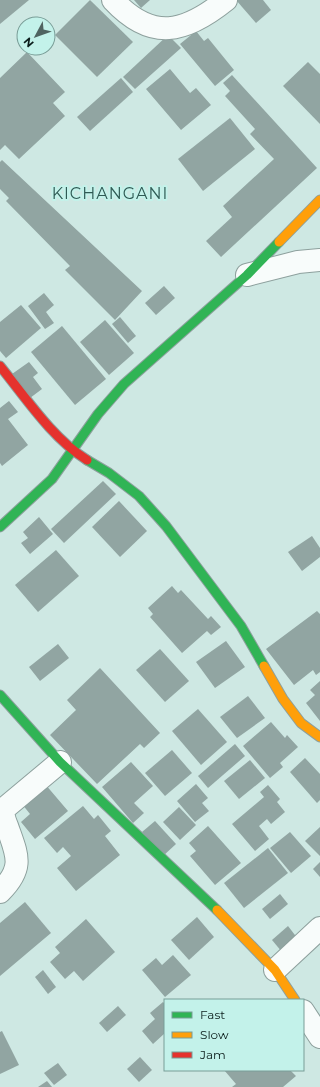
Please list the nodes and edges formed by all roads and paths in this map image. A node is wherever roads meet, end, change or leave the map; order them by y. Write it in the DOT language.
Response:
graph roads {
  1 [pos="113,0"];
  2 [pos="226,0"];
  3 [pos="320,200"];
  4 [pos="320,260"];
  5 [pos="247,275"];
  6 [pos="0,366"];
  7 [pos="73,451"];
  8 [pos="0,527"];
  9 [pos="0,695"];
  10 [pos="320,737"];
  11 [pos="60,762"];
  12 [pos="0,892"];
  13 [pos="320,928"];
  14 [pos="275,970"];
  15 [pos="294,999"];
  16 [pos="304,1013"];
  17 [pos="320,1037"];
  1 -- 2 [label="street"];
  3 -- 5 [label="street"];
  4 -- 5 [label="street"];
  5 -- 7 [label="street"];
  6 -- 7 [label="street"];
  7 -- 8 [label="street"];
  7 -- 10 [label="street"];
  9 -- 11 [label="street"];
  11 -- 12 [label="street"];
  11 -- 14 [label="street"];
  13 -- 14 [label="street"];
  14 -- 15 [label="street"];
  16 -- 17 [label="street"];
}
